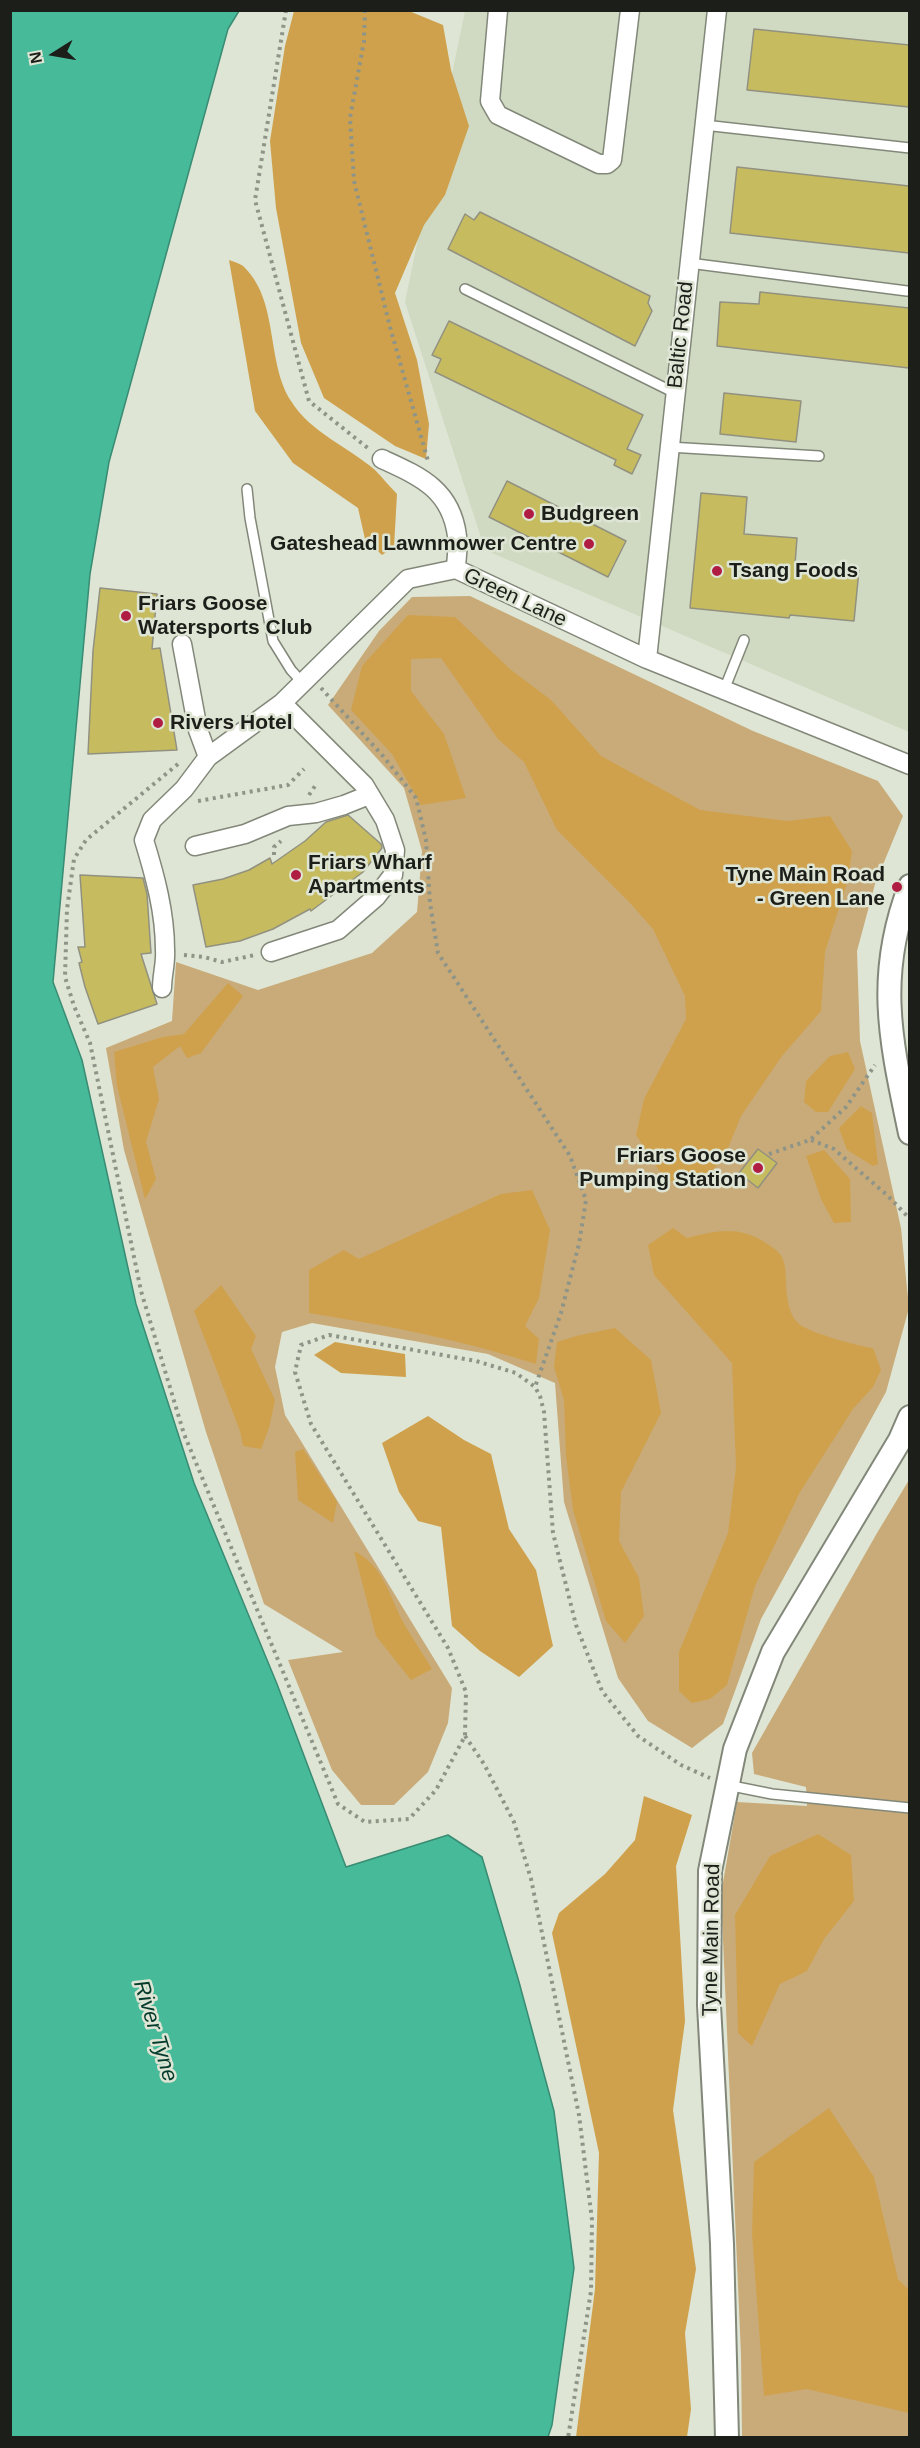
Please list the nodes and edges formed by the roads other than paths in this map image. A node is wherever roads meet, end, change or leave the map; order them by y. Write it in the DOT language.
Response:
graph roads {
  1 [pos="498,10"];
  2 [pos="630,10"];
  3 [pos="717,10"];
  4 [pos="704,125"];
  5 [pos="909,148"];
  6 [pos="689,263"];
  7 [pos="465,289"];
  8 [pos="907,291"];
  9 [pos="675,393"];
  10 [pos="669,447"];
  11 [pos="819,456"];
  12 [pos="382,459"];
  13 [pos="247,489"];
  14 [pos="456,569"];
  15 [pos="744,640"];
  16 [pos="182,644"];
  17 [pos="647,659"];
  18 [pos="308,677"];
  19 [pos="724,690"];
  20 [pos="282,703"];
  21 [pos="208,758"];
  22 [pos="909,765"];
  23 [pos="369,795"];
  24 [pos="195,846"];
  25 [pos="909,886"];
  26 [pos="271,952"];
  27 [pos="162,988"];
  28 [pos="909,1133"];
  29 [pos="909,1417"];
  30 [pos="726,1785"];
  31 [pos="909,1808"];
  32 [pos="727,2438"];
  1 -- 2 [label="street"];
  3 -- 4 [label="street, Baltic Road"];
  4 -- 5 [label="lane"];
  4 -- 6 [label="street, Baltic Road"];
  6 -- 8 [label="lane"];
  6 -- 9 [label="street, Baltic Road"];
  7 -- 9 [label="lane"];
  9 -- 10 [label="street, Baltic Road"];
  10 -- 11 [label="lane"];
  10 -- 17 [label="street, Baltic Road"];
  12 -- 14 [label="street"];
  13 -- 18 [label="lane"];
  14 -- 17 [label="street, Green Lane"];
  14 -- 18 [label="street, Green Lane"];
  15 -- 19 [label="lane"];
  16 -- 21 [label="street"];
  17 -- 19 [label="street, Green Lane"];
  18 -- 20 [label="street, Green Lane"];
  19 -- 22 [label="street, Green Lane"];
  20 -- 21 [label="street, Green Lane"];
  20 -- 23 [label="street"];
  21 -- 27 [label="street, Green Lane"];
  23 -- 24 [label="street"];
  23 -- 26 [label="street"];
  25 -- 28 [label="street"];
  29 -- 30 [label="street, Tyne Main Road"];
  30 -- 31 [label="lane"];
  30 -- 32 [label="street, Tyne Main Road"];
}
